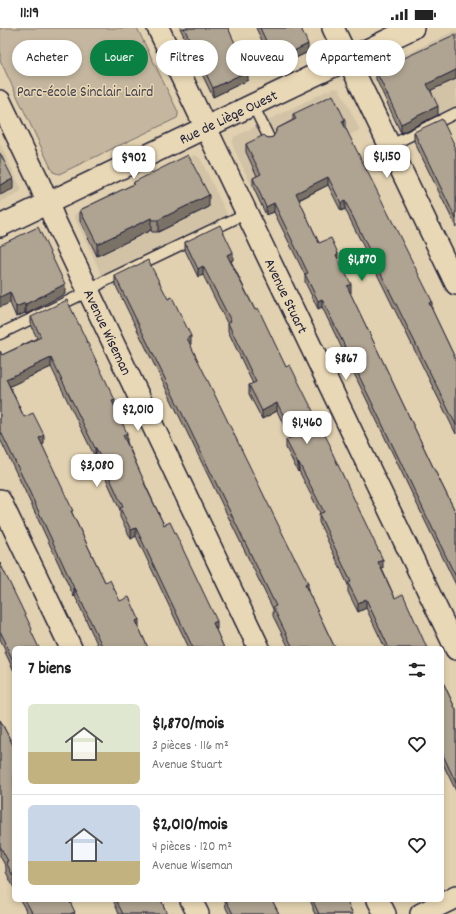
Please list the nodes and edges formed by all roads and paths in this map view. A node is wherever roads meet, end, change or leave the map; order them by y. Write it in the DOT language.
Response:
graph roads {
  1 [pos="158,28"];
  2 [pos="333,28"];
  3 [pos="413,28"];
  4 [pos="339,40"];
  5 [pos="388,40"];
  6 [pos="313,76"];
  7 [pos="356,76"];
  8 [pos="0,101"];
  9 [pos="253,105"];
  10 [pos="456,113"];
  11 [pos="206,127"];
  12 [pos="270,140"];
  13 [pos="389,146"];
  14 [pos="48,203"];
  15 [pos="247,213"];
  16 [pos="0,226"];
  17 [pos="456,284"];
  18 [pos="89,291"];
  19 [pos="0,334"];
  20 [pos="0,500"];
  21 [pos="70,646"];
  22 [pos="258,646"];
  23 [pos="456,649"];
  24 [pos="456,897"];
  25 [pos="192,902"];
  26 [pos="379,902"];
  27 [pos="425,913"];
  28 [pos="198,914"];
  29 [pos="385,914"];
  1 -- 11 [label="street, Avenue Stuart"];
  2 -- 4 [label="street"];
  3 -- 5 [label="street, Rue de Liège Ouest"];
  6 -- 9 [label="street, Rue de Liège Ouest"];
  7 -- 13 [label="street"];
  8 -- 14 [label="street, Avenue Wiseman"];
  9 -- 11 [label="street, Rue de Liège Ouest"];
  9 -- 12 [label="lane"];
  10 -- 13 [label="lane"];
  11 -- 14 [label="street, Rue de Liège Ouest"];
  11 -- 15 [label="street, Avenue Stuart"];
  13 -- 17 [label="street"];
  14 -- 16 [label="street, Rue de Liège Ouest"];
  14 -- 18 [label="street, Avenue Wiseman"];
  15 -- 18 [label="lane"];
  15 -- 23 [label="street, Avenue Stuart"];
  18 -- 19 [label="lane"];
  18 -- 22 [label="street, Avenue Wiseman"];
  20 -- 21 [label="street"];
  24 -- 27 [label="street"];
  25 -- 28 [label="street"];
  26 -- 29 [label="street"];
}
